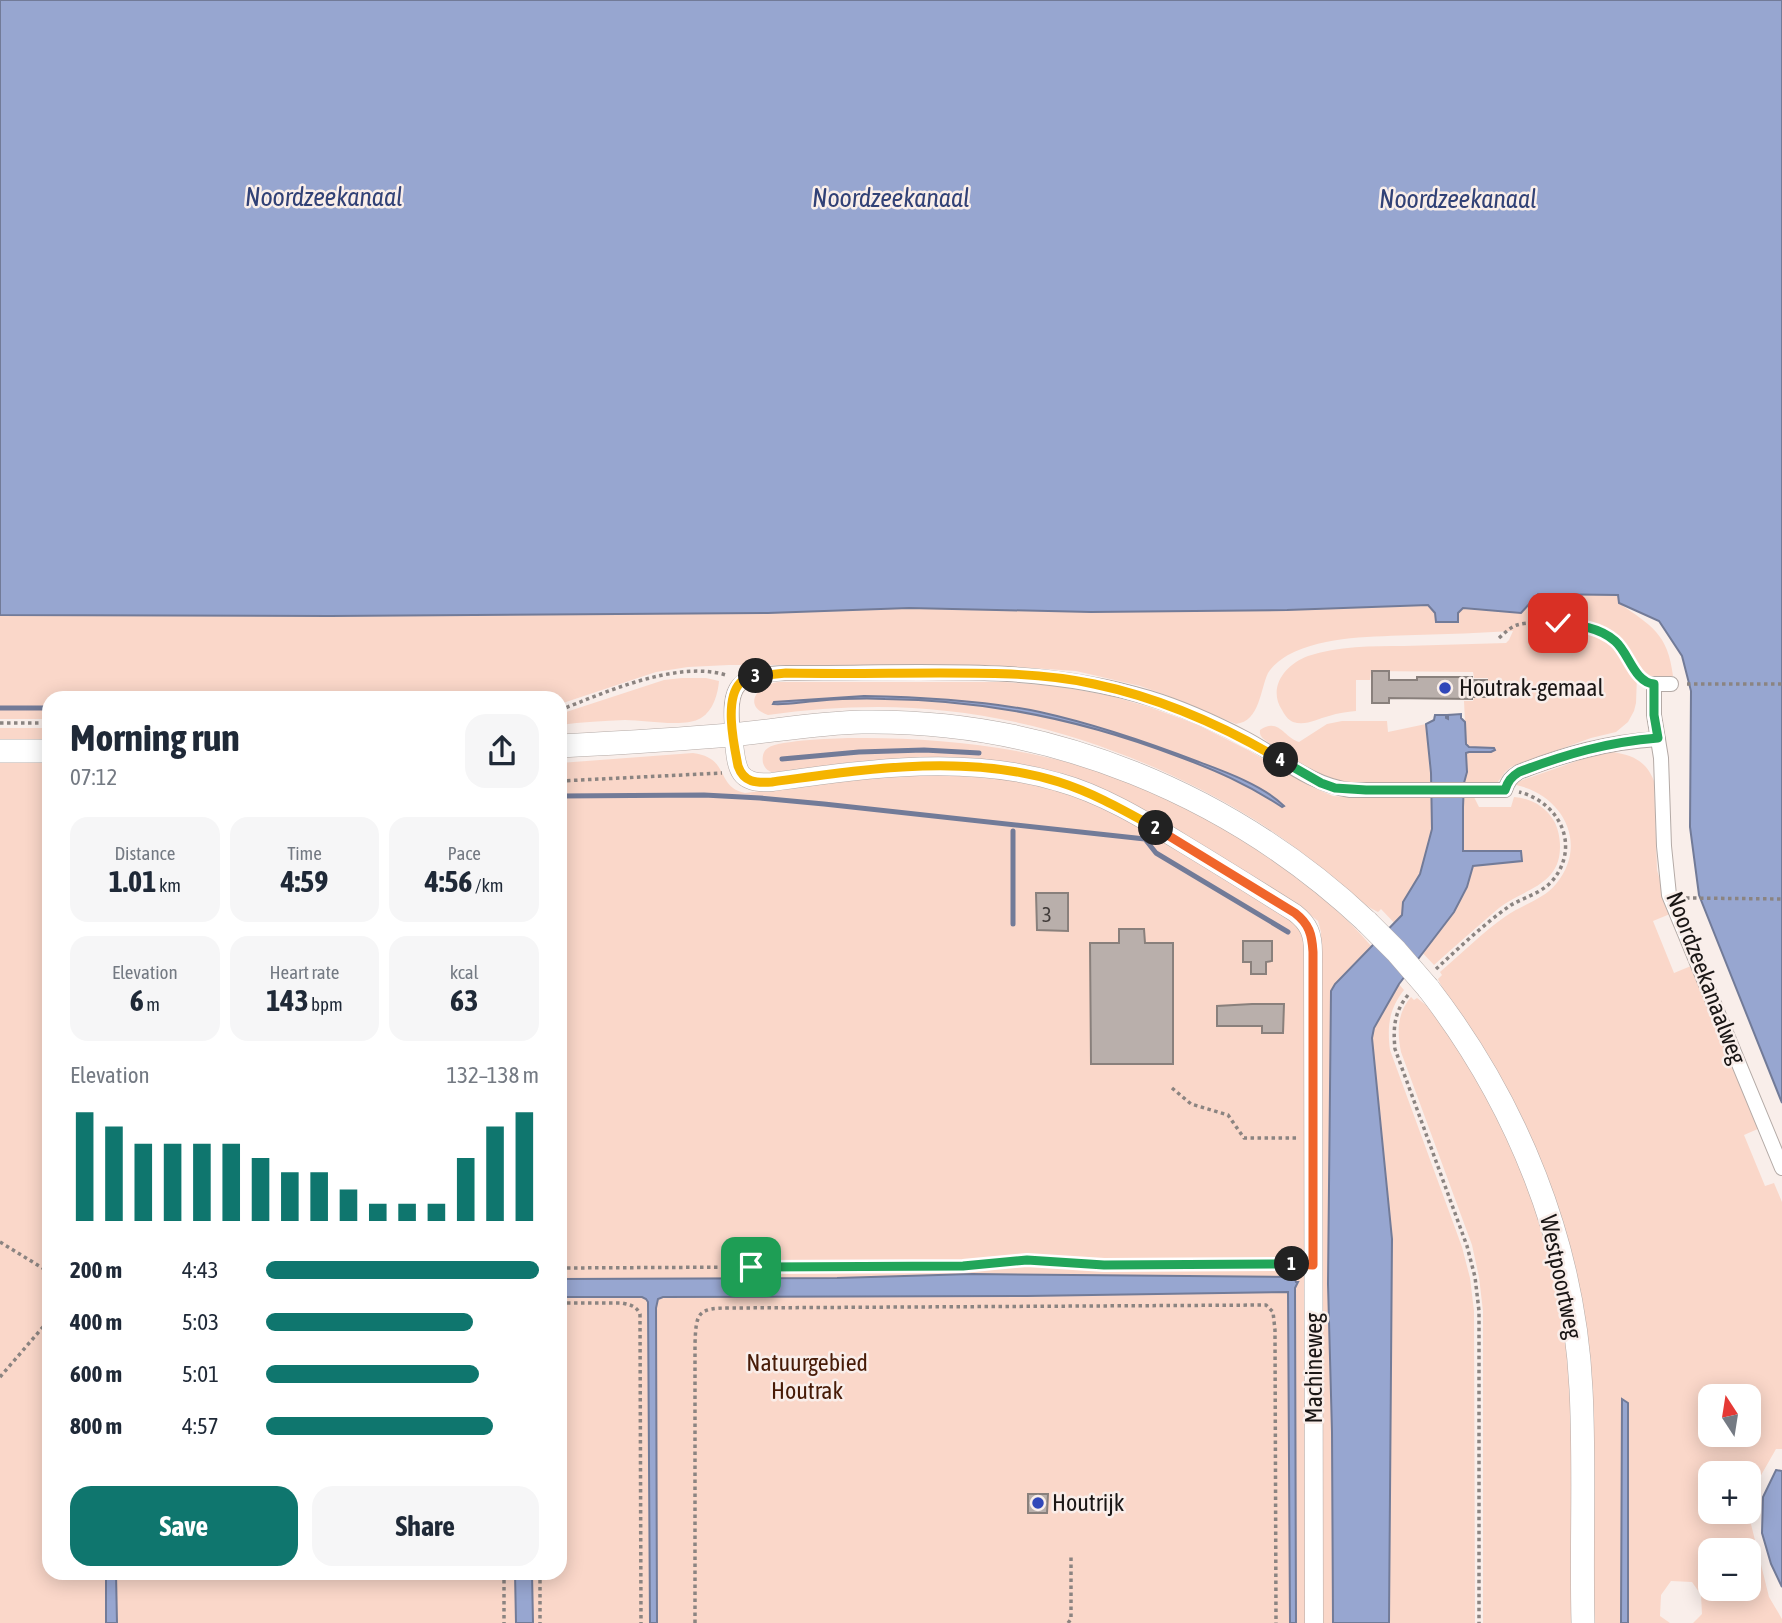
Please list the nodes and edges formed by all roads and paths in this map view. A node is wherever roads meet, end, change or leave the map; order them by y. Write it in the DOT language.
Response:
graph roads {
  1 [pos="1500,638"];
  2 [pos="741,681"];
  3 [pos="1654,684"];
  4 [pos="1671,684"];
  5 [pos="1782,684"];
  6 [pos="567,707"];
  7 [pos="0,723"];
  8 [pos="42,723"];
  9 [pos="733,735"];
  10 [pos="1658,738"];
  11 [pos="567,746"];
  12 [pos="0,751"];
  13 [pos="42,751"];
  14 [pos="740,772"];
  15 [pos="567,781"];
  16 [pos="1505,790"];
  17 [pos="1685,898"];
  18 [pos="1782,899"];
  19 [pos="1424,984"];
  20 [pos="1172,1088"];
  21 [pos="1312,1138"];
  22 [pos="1782,1168"];
  23 [pos="0,1242"];
  24 [pos="1313,1265"];
  25 [pos="42,1268"];
  26 [pos="567,1268"];
  27 [pos="567,1303"];
  28 [pos="42,1328"];
  29 [pos="0,1377"];
  30 [pos="1071,1557"];
  31 [pos="504,1580"];
  32 [pos="540,1580"];
  33 [pos="504,1623"];
  34 [pos="540,1623"];
  35 [pos="641,1623"];
  36 [pos="695,1623"];
  37 [pos="1068,1623"];
  38 [pos="1276,1623"];
  39 [pos="1314,1623"];
  40 [pos="1479,1623"];
  41 [pos="1581,1623"];
  1 -- 3 [label="path"];
  2 -- 6 [label="path"];
  2 -- 9 [label="street"];
  2 -- 16 [label="street"];
  3 -- 4 [label="street"];
  3 -- 10 [label="street, Noordzeekanaalweg"];
  4 -- 5 [label="path"];
  7 -- 8 [label="path"];
  9 -- 11 [label="main road"];
  9 -- 14 [label="street"];
  9 -- 19 [label="main road, Westpoortweg, bridge"];
  10 -- 16 [label="street"];
  10 -- 22 [label="street, Noordzeekanaalweg"];
  12 -- 13 [label="main road"];
  14 -- 15 [label="path"];
  14 -- 21 [label="street, Machineweg"];
  16 -- 19 [label="path"];
  17 -- 18 [label="path"];
  19 -- 40 [label="path"];
  19 -- 41 [label="main road, Westpoortweg"];
  20 -- 21 [label="path"];
  21 -- 24 [label="street, Machineweg"];
  23 -- 25 [label="path"];
  24 -- 26 [label="path"];
  24 -- 39 [label="street, Machineweg"];
  27 -- 35 [label="path"];
  28 -- 29 [label="path"];
  30 -- 37 [label="path"];
  31 -- 33 [label="path"];
  32 -- 34 [label="path"];
  36 -- 38 [label="path"];
}
